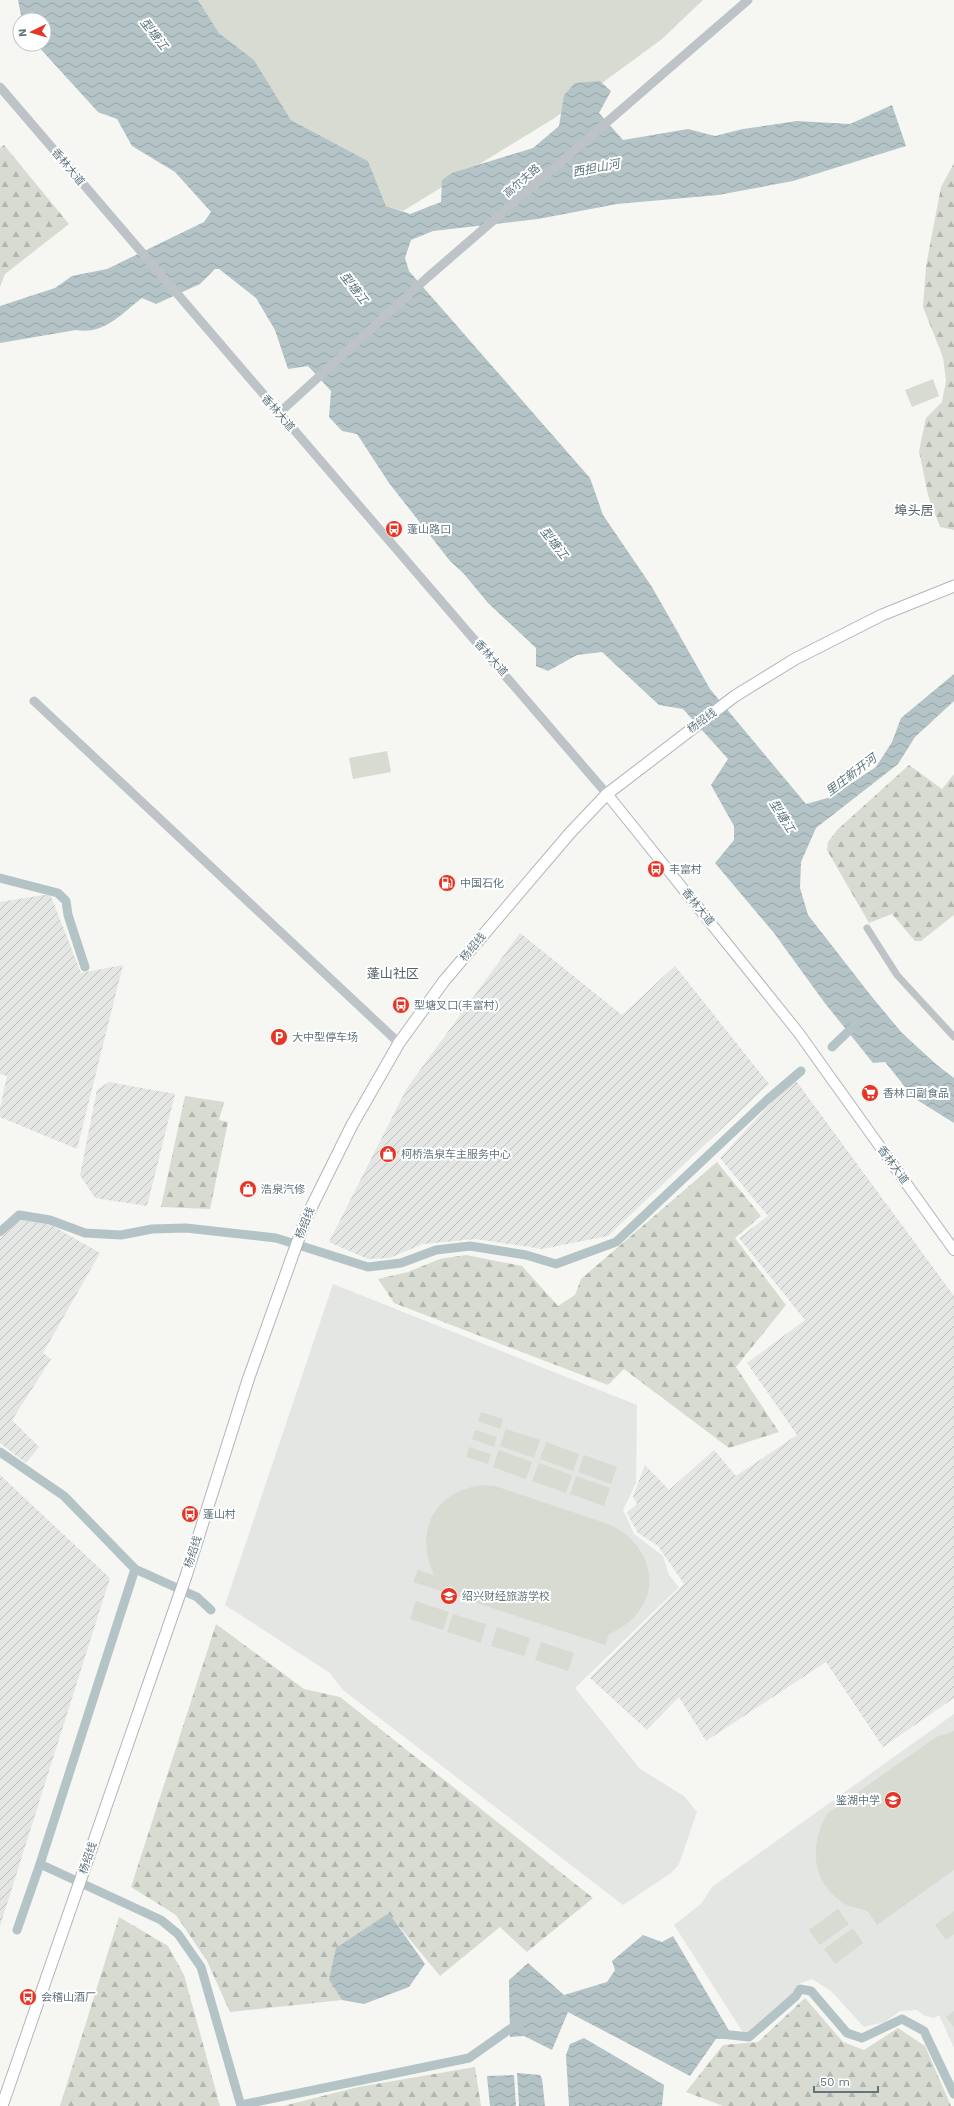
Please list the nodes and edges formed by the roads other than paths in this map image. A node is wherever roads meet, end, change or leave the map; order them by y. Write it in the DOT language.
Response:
graph roads {
  1 [pos="748,0"];
  2 [pos="0,88"];
  3 [pos="278,414"];
  4 [pos="954,586"];
  5 [pos="34,701"];
  6 [pos="607,794"];
  7 [pos="867,928"];
  8 [pos="954,1037"];
  9 [pos="399,1043"];
  10 [pos="954,1250"];
  11 [pos="2,2106"];
  1 -- 3 [label="street, 高尔夫路"];
  2 -- 3 [label="street, 香林大道"];
  3 -- 6 [label="street, 香林大道"];
  4 -- 6 [label="main road, 杨绍线"];
  5 -- 9 [label="street"];
  6 -- 9 [label="main road, 杨绍线"];
  6 -- 10 [label="main road, 香林大道"];
  7 -- 8 [label="street"];
  9 -- 11 [label="main road, 杨绍线"];
}
